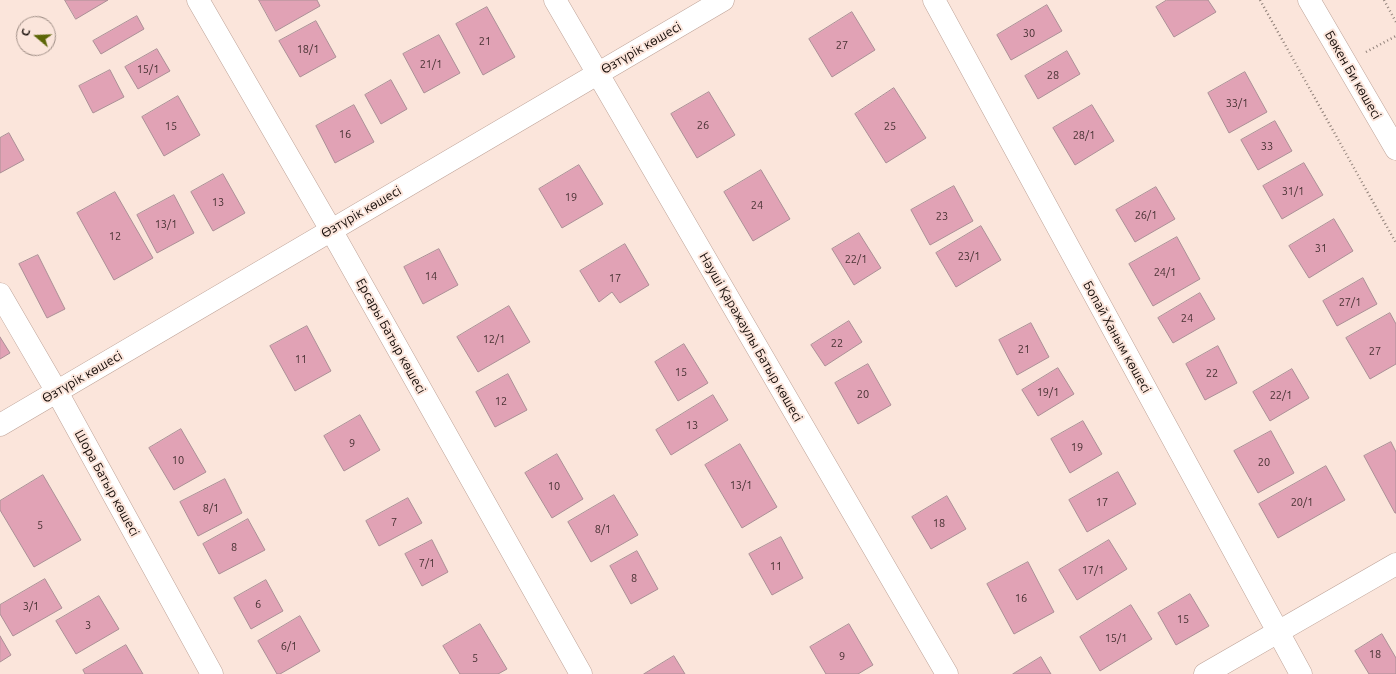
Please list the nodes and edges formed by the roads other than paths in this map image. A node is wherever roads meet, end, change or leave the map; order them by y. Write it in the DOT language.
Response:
graph roads {
  1 [pos="198,0"];
  2 [pos="555,0"];
  3 [pos="723,0"];
  4 [pos="934,0"];
  5 [pos="1309,0"];
  6 [pos="598,74"];
  7 [pos="1396,149"];
  8 [pos="331,230"];
  9 [pos="0,294"];
  10 [pos="57,392"];
  11 [pos="0,425"];
  12 [pos="1396,564"];
  13 [pos="1277,632"];
  14 [pos="212,674"];
  15 [pos="581,674"];
  16 [pos="947,674"];
  17 [pos="1205,674"];
  18 [pos="1300,674"];
  1 -- 8 [label="street, Ерсары Батыр көшесі"];
  2 -- 6 [label="street, Нәуші Қаражаулы Батыр көшесі"];
  3 -- 6 [label="street, Өзтүрік көшесі"];
  4 -- 13 [label="street, Бопай Ханым көшесі"];
  5 -- 7 [label="street, Бөкен Би көшесі"];
  6 -- 8 [label="street, Өзтүрік көшесі"];
  6 -- 16 [label="street, Нәуші Қаражаулы Батыр көшесі"];
  8 -- 10 [label="street, Өзтүрік көшесі"];
  8 -- 15 [label="street, Ерсары Батыр көшесі"];
  9 -- 10 [label="street, Шора Батыр көшесі"];
  10 -- 11 [label="street, Өзтүрік көшесі"];
  10 -- 14 [label="street, Шора Батыр көшесі"];
  12 -- 13 [label="street"];
  13 -- 17 [label="street"];
  13 -- 18 [label="street, Бопай Ханым көшесі"];
}
